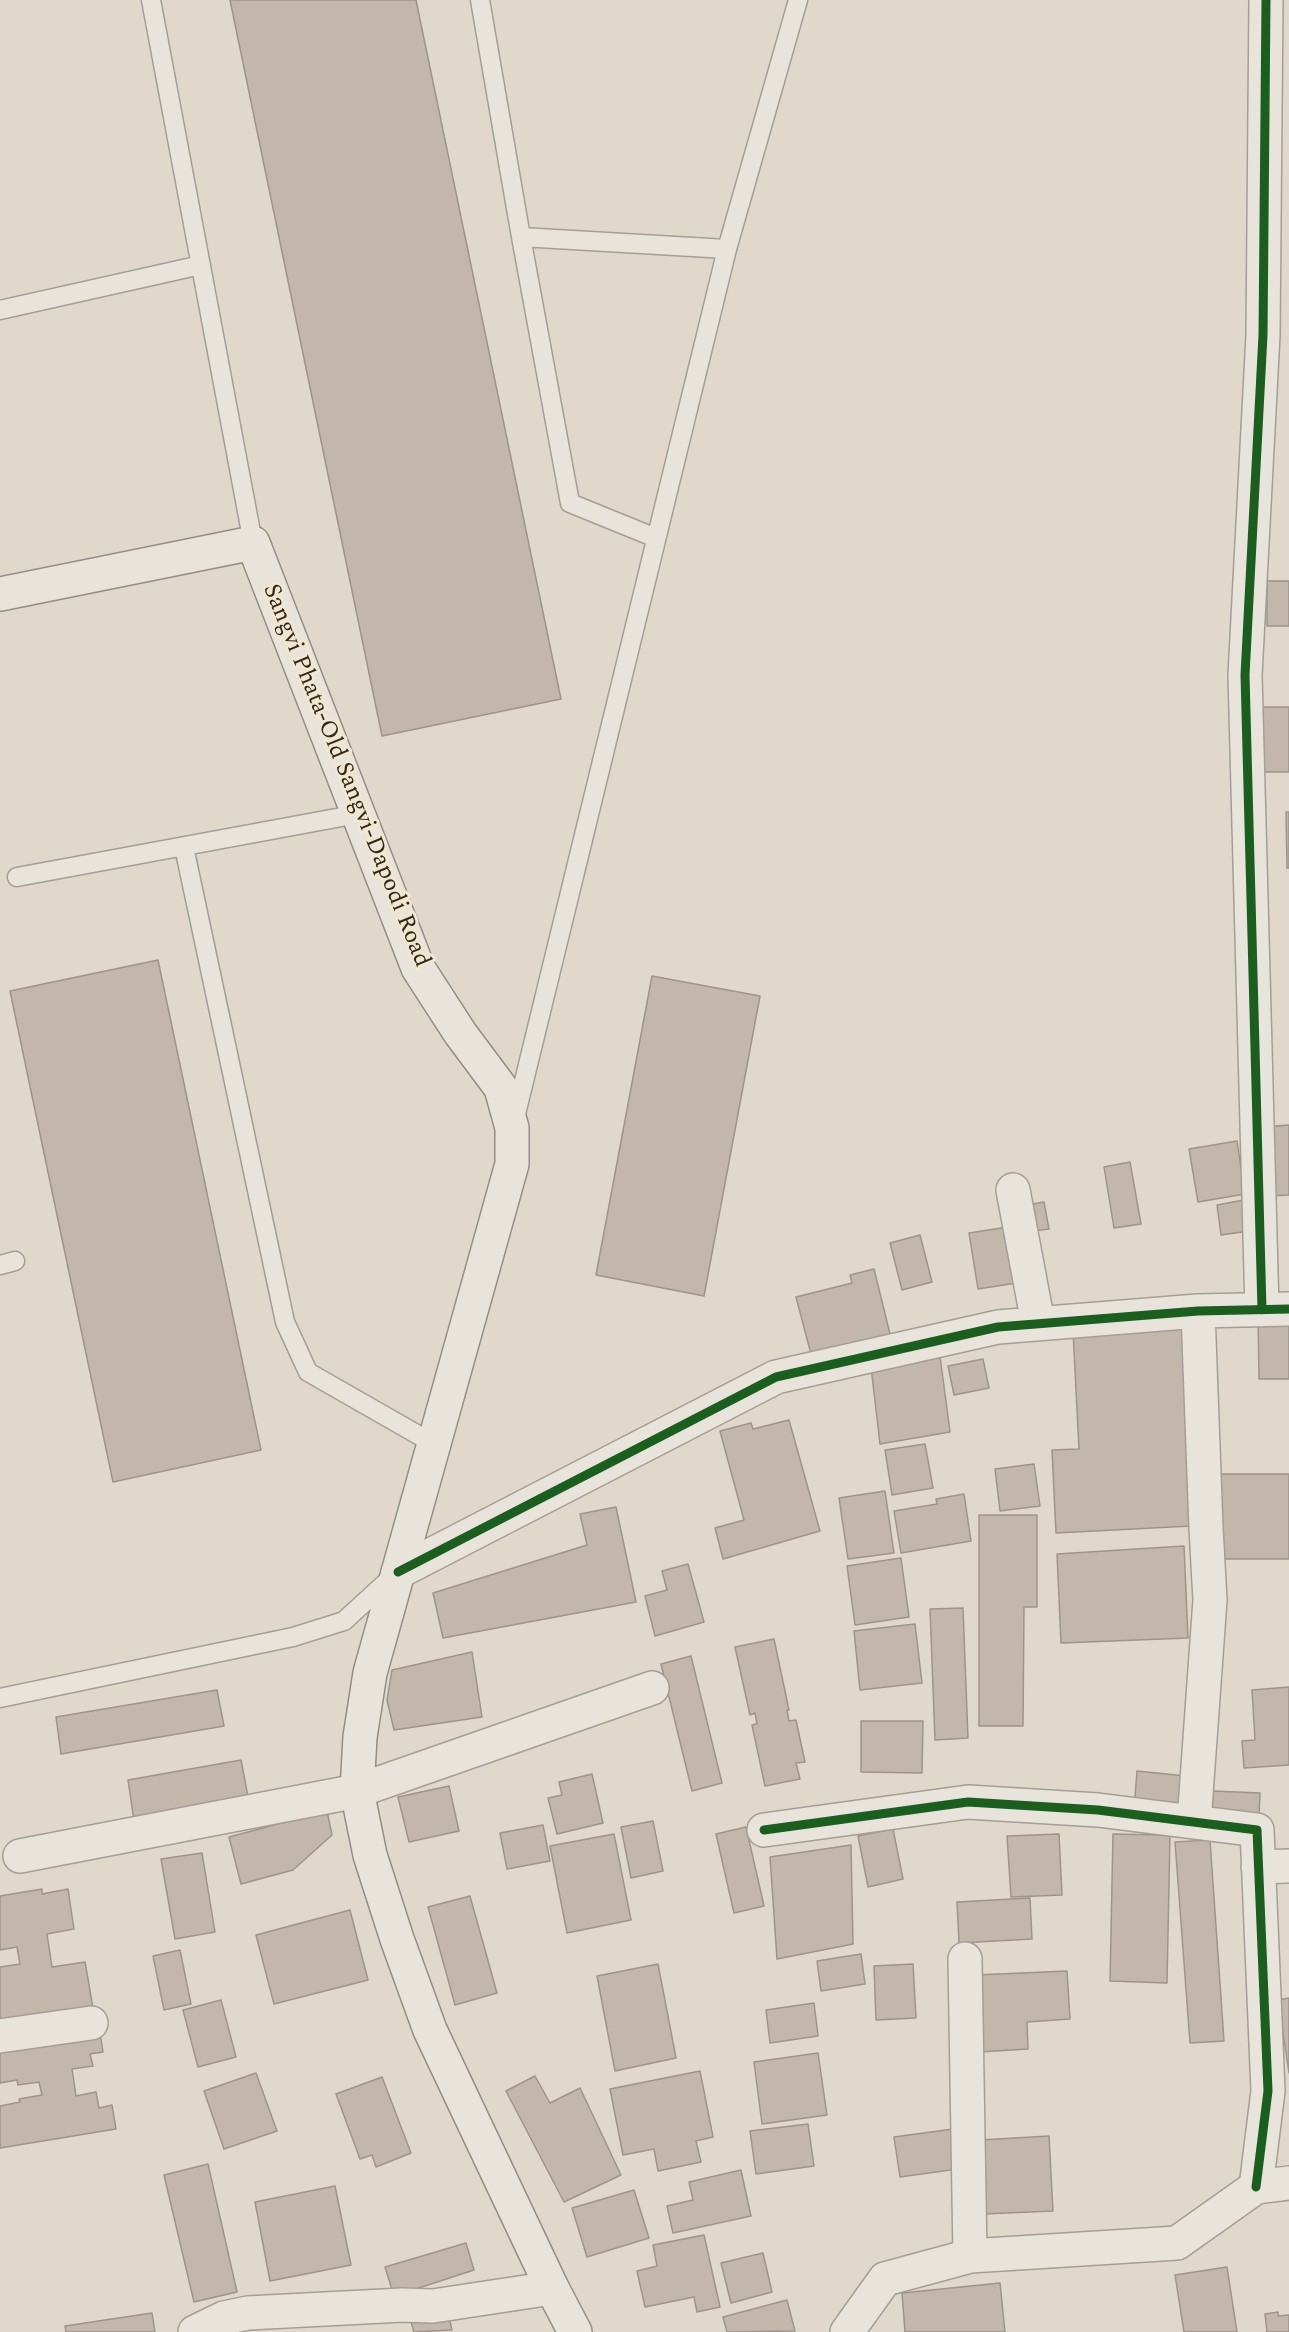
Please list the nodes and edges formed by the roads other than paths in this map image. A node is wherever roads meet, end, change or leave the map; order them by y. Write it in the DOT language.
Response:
graph roads {
  1 [pos="152,0"];
  2 [pos="480,0"];
  3 [pos="798,0"];
  4 [pos="1266,0"];
  5 [pos="521,237"];
  6 [pos="727,249"];
  7 [pos="201,265"];
  8 [pos="0,310"];
  9 [pos="657,538"];
  10 [pos="253,543"];
  11 [pos="0,594"];
  12 [pos="358,814"];
  13 [pos="184,847"];
  14 [pos="17,877"];
  15 [pos="512,1128"];
  16 [pos="1012,1190"];
  17 [pos="1276,1310"];
  18 [pos="1198,1311"];
  19 [pos="1038,1323"];
  20 [pos="434,1444"];
  21 [pos="398,1572"];
  22 [pos="652,1688"];
  23 [pos="0,1698"];
  24 [pos="357,1791"];
  25 [pos="1194,1822"];
  26 [pos="764,1830"];
  27 [pos="20,1856"];
  28 [pos="1274,1866"];
  29 [pos="965,1959"];
  30 [pos="90,2023"];
  31 [pos="0,2036"];
  32 [pos="1289,2183"];
  33 [pos="1256,2187"];
  34 [pos="970,2256"];
  35 [pos="552,2288"];
  36 [pos="403,2319"];
  37 [pos="195,2332"];
  38 [pos="575,2332"];
  39 [pos="848,2332"];
  1 -- 7 [label="lane"];
  2 -- 5 [label="lane"];
  3 -- 6 [label="lane"];
  4 -- 17 [label="street"];
  5 -- 6 [label="lane"];
  5 -- 9 [label="lane"];
  6 -- 9 [label="lane"];
  7 -- 8 [label="lane"];
  7 -- 10 [label="lane"];
  9 -- 15 [label="lane"];
  10 -- 11 [label="street"];
  10 -- 12 [label="street, Sangvi Phata-Old Sangvi-Dapodi Road"];
  12 -- 13 [label="lane"];
  12 -- 15 [label="street, Sangvi Phata-Old Sangvi-Dapodi Road"];
  13 -- 14 [label="lane"];
  13 -- 20 [label="lane"];
  15 -- 20 [label="street, Sangvi Phata-Old Sangvi-Dapodi Road"];
  16 -- 19 [label="street"];
  17 -- 18 [label="street"];
  18 -- 19 [label="street"];
  18 -- 25 [label="street"];
  19 -- 21 [label="street"];
  20 -- 21 [label="street, Sangvi Phata-Old Sangvi-Dapodi Road"];
  21 -- 23 [label="lane"];
  21 -- 24 [label="street, Sangvi Phata-Old Sangvi-Dapodi Road"];
  22 -- 24 [label="street"];
  24 -- 27 [label="street"];
  24 -- 35 [label="street, Sangvi Phata-Old Sangvi-Dapodi Road"];
  25 -- 26 [label="street"];
  25 -- 28 [label="street"];
  28 -- 33 [label="street"];
  29 -- 34 [label="street"];
  30 -- 31 [label="street"];
  32 -- 33 [label="street"];
  33 -- 34 [label="street"];
  34 -- 39 [label="street"];
  35 -- 36 [label="street"];
  35 -- 38 [label="street, Sangvi Phata-Old Sangvi-Dapodi Road"];
  36 -- 37 [label="street"];
}
